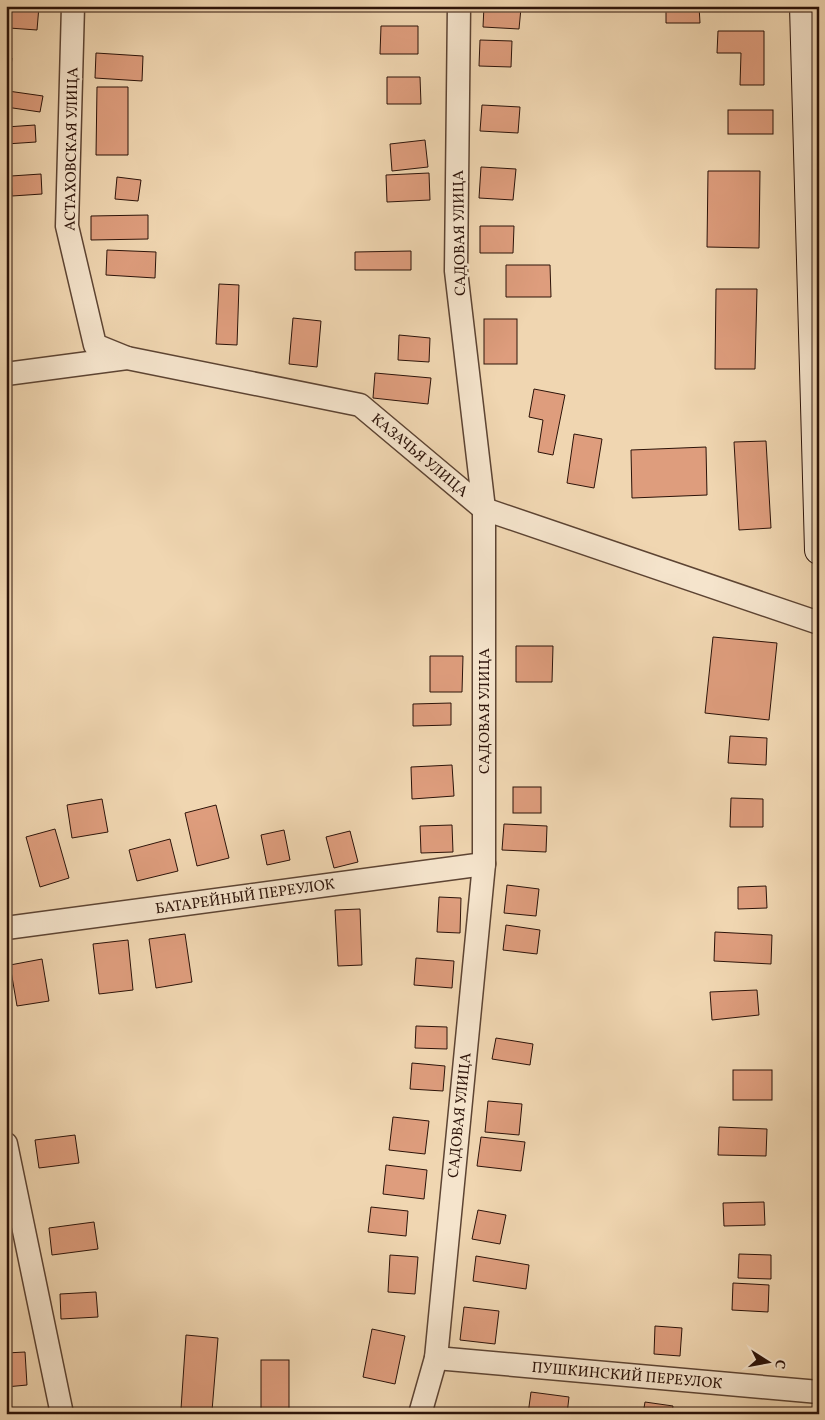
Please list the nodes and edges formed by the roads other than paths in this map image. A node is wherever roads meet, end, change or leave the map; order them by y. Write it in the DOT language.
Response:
graph roads {
  1 [pos="74,6"];
  2 [pos="459,6"];
  3 [pos="804,6"];
  4 [pos="128,358"];
  5 [pos="6,374"];
  6 [pos="484,509"];
  7 [pos="819,550"];
  8 [pos="819,623"];
  9 [pos="484,864"];
  10 [pos="6,928"];
  11 [pos="6,1144"];
  12 [pos="436,1358"];
  13 [pos="819,1392"];
  14 [pos="62,1414"];
  15 [pos="420,1414"];
  1 -- 4 [label="street, АСТАХОВСКАЯ УЛИЦА"];
  2 -- 6 [label="street, САДОВАЯ УЛИЦА"];
  3 -- 7 [label="street"];
  4 -- 5 [label="street, КАЗАЧЬЯ УЛИЦА"];
  4 -- 6 [label="street, КАЗАЧЬЯ УЛИЦА"];
  6 -- 8 [label="street, КАЗАЧЬЯ УЛИЦА"];
  6 -- 9 [label="street, САДОВАЯ УЛИЦА"];
  9 -- 10 [label="street, БАТАРЕЙНЫЙ ПЕРЕУЛОК"];
  9 -- 12 [label="street, САДОВАЯ УЛИЦА"];
  11 -- 14 [label="street"];
  12 -- 13 [label="street, ПУШКИНСКИЙ ПЕРЕУЛОК"];
  12 -- 15 [label="street, САДОВАЯ УЛИЦА"];
}
